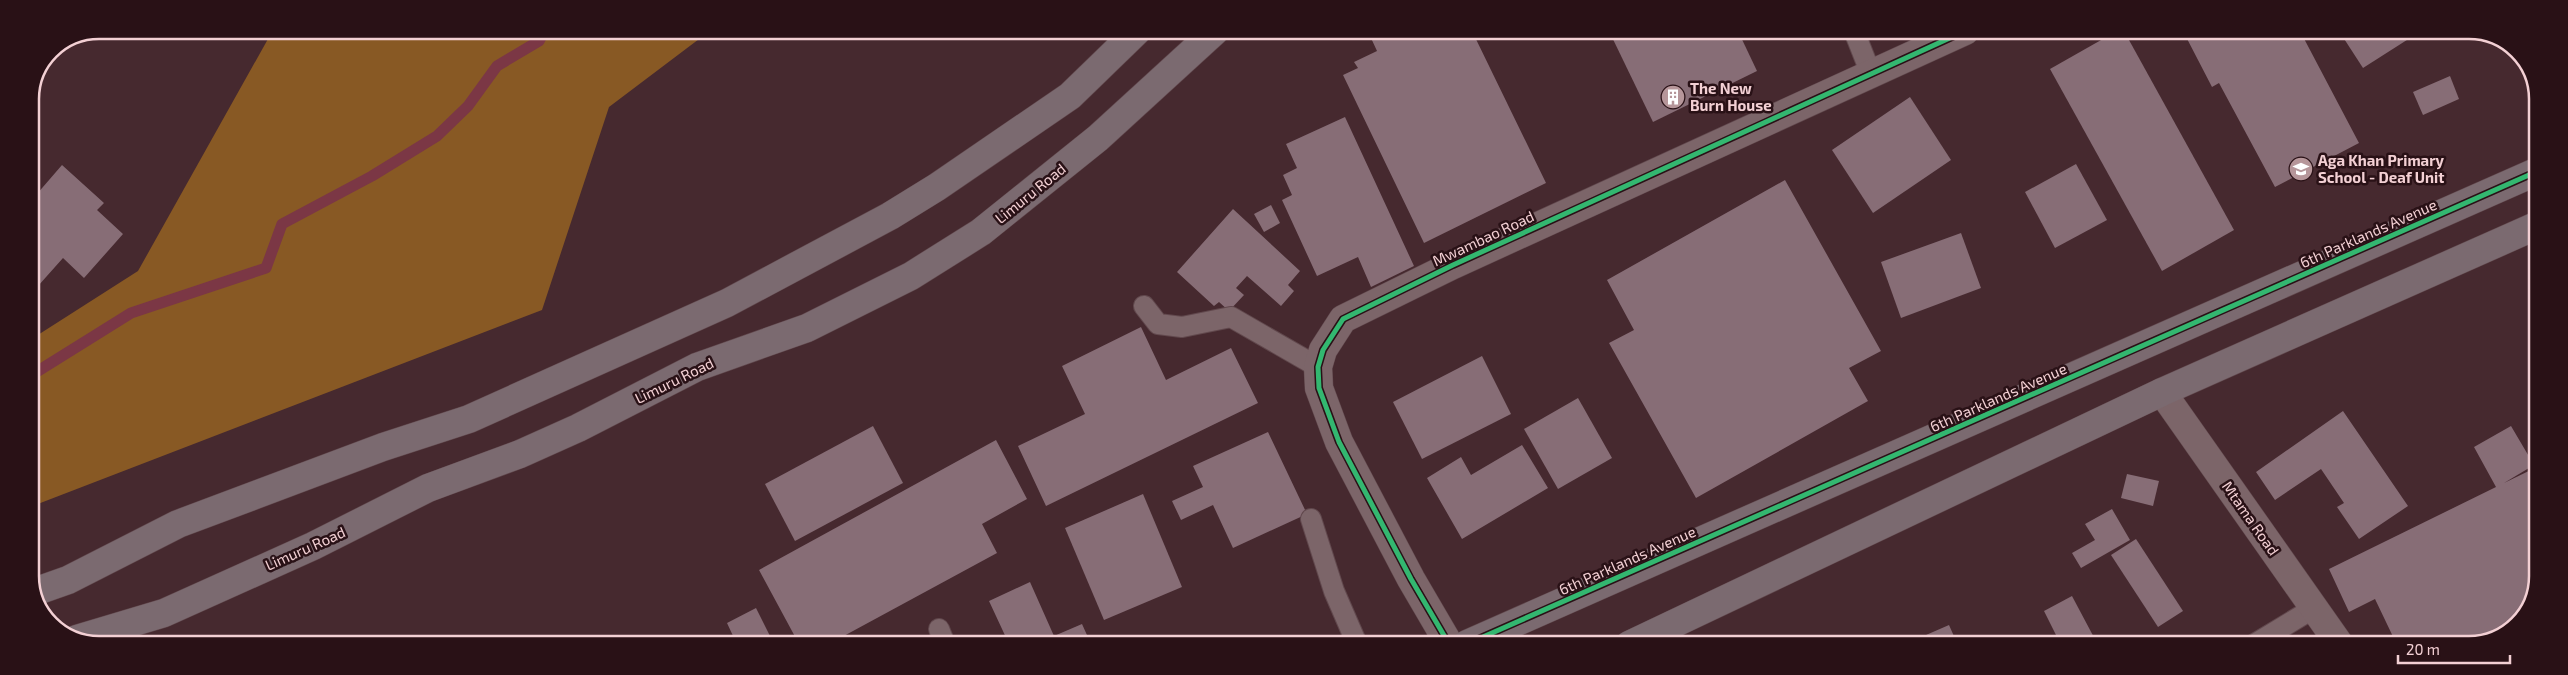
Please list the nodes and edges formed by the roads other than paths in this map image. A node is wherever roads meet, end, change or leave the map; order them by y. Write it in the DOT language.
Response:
graph roads {
  1 [pos="1129,39"];
  2 [pos="1206,39"];
  3 [pos="1857,39"];
  4 [pos="1948,39"];
  5 [pos="1871,74"];
  6 [pos="2529,174"];
  7 [pos="2529,229"];
  8 [pos="1144,306"];
  9 [pos="1318,367"];
  10 [pos="2162,392"];
  11 [pos="1311,519"];
  12 [pos="41,590"];
  13 [pos="2314,608"];
  14 [pos="89,635"];
  15 [pos="1354,636"];
  16 [pos="1444,636"];
  17 [pos="1485,636"];
  18 [pos="1646,636"];
  19 [pos="2268,636"];
  20 [pos="2334,636"];
  1 -- 12 [label="main road"];
  2 -- 14 [label="main road, Limuru Road"];
  3 -- 5 [label="lane"];
  4 -- 5 [label="street, Mwambao Road"];
  5 -- 9 [label="street, Mwambao Road"];
  6 -- 17 [label="main road, 6th Parklands Avenue"];
  7 -- 10 [label="main road"];
  8 -- 9 [label="lane"];
  9 -- 16 [label="street"];
  10 -- 13 [label="street, Mtama Road"];
  10 -- 18 [label="main road"];
  11 -- 15 [label="lane"];
  13 -- 19 [label="lane"];
  13 -- 20 [label="street, Mtama Road"];
}
